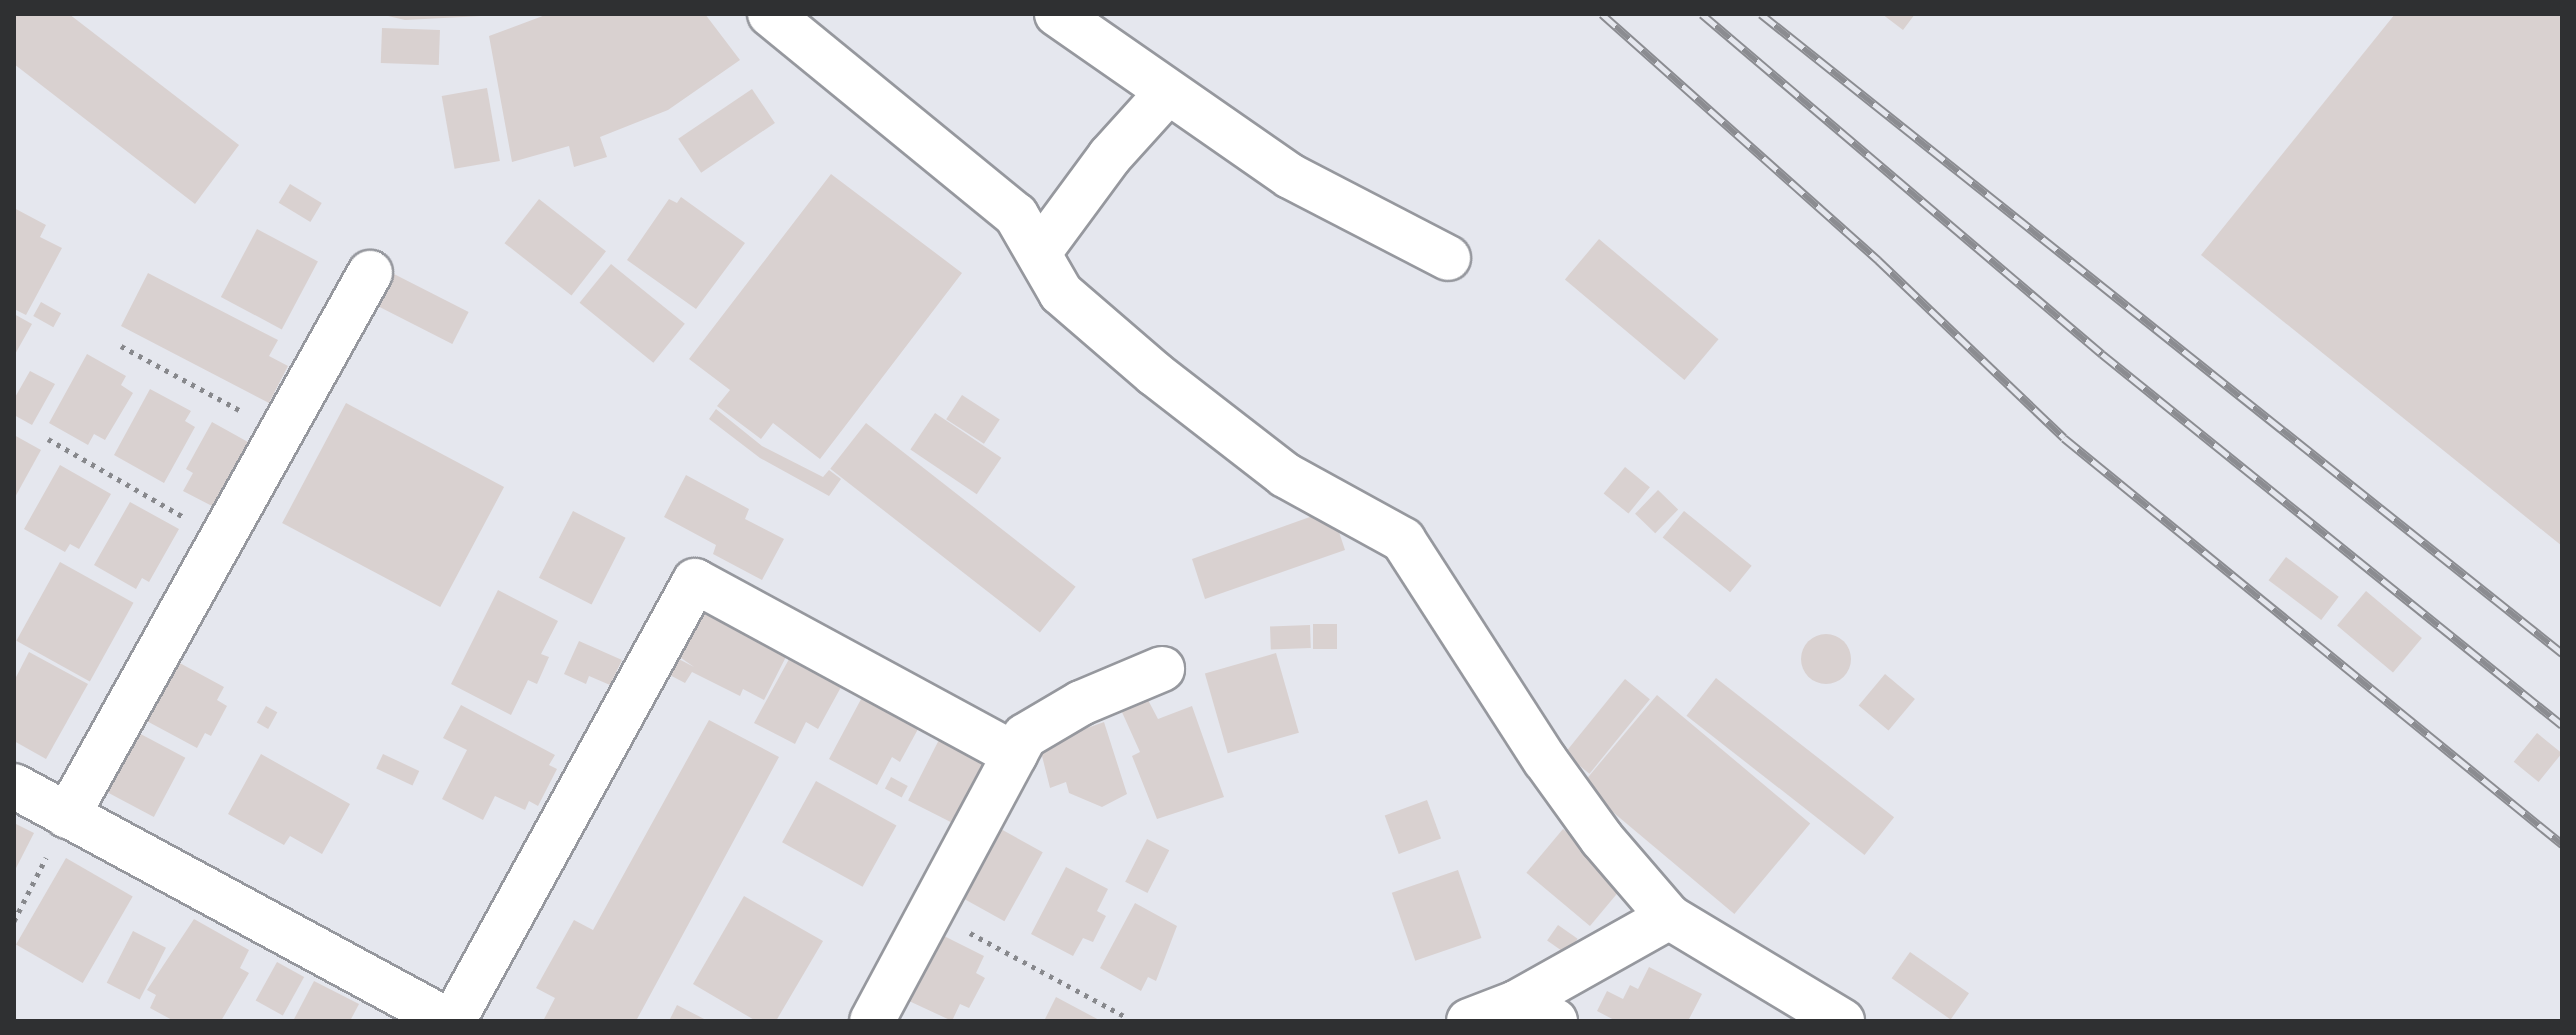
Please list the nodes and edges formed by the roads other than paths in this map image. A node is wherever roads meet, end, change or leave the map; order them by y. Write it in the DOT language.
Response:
graph roads {
  1 [pos="770,14"];
  2 [pos="1057,14"];
  3 [pos="1166,94"];
  4 [pos="1040,251"];
  5 [pos="1448,258"];
  6 [pos="370,273"];
  7 [pos="1162,669"];
  8 [pos="1015,755"];
  9 [pos="14,786"];
  10 [pos="67,816"];
  11 [pos="1669,917"];
  12 [pos="1516,1003"];
  13 [pos="451,1021"];
  14 [pos="872,1021"];
  15 [pos="1469,1021"];
  16 [pos="1555,1021"];
  17 [pos="1842,1021"];
  1 -- 4 [label="street"];
  2 -- 3 [label="street"];
  3 -- 4 [label="street"];
  3 -- 5 [label="street"];
  4 -- 11 [label="street"];
  6 -- 10 [label="street"];
  7 -- 8 [label="street"];
  8 -- 13 [label="street"];
  8 -- 14 [label="street"];
  9 -- 10 [label="street"];
  10 -- 13 [label="street"];
  11 -- 12 [label="street"];
  11 -- 17 [label="street"];
  12 -- 15 [label="street"];
  12 -- 16 [label="street"];
}
